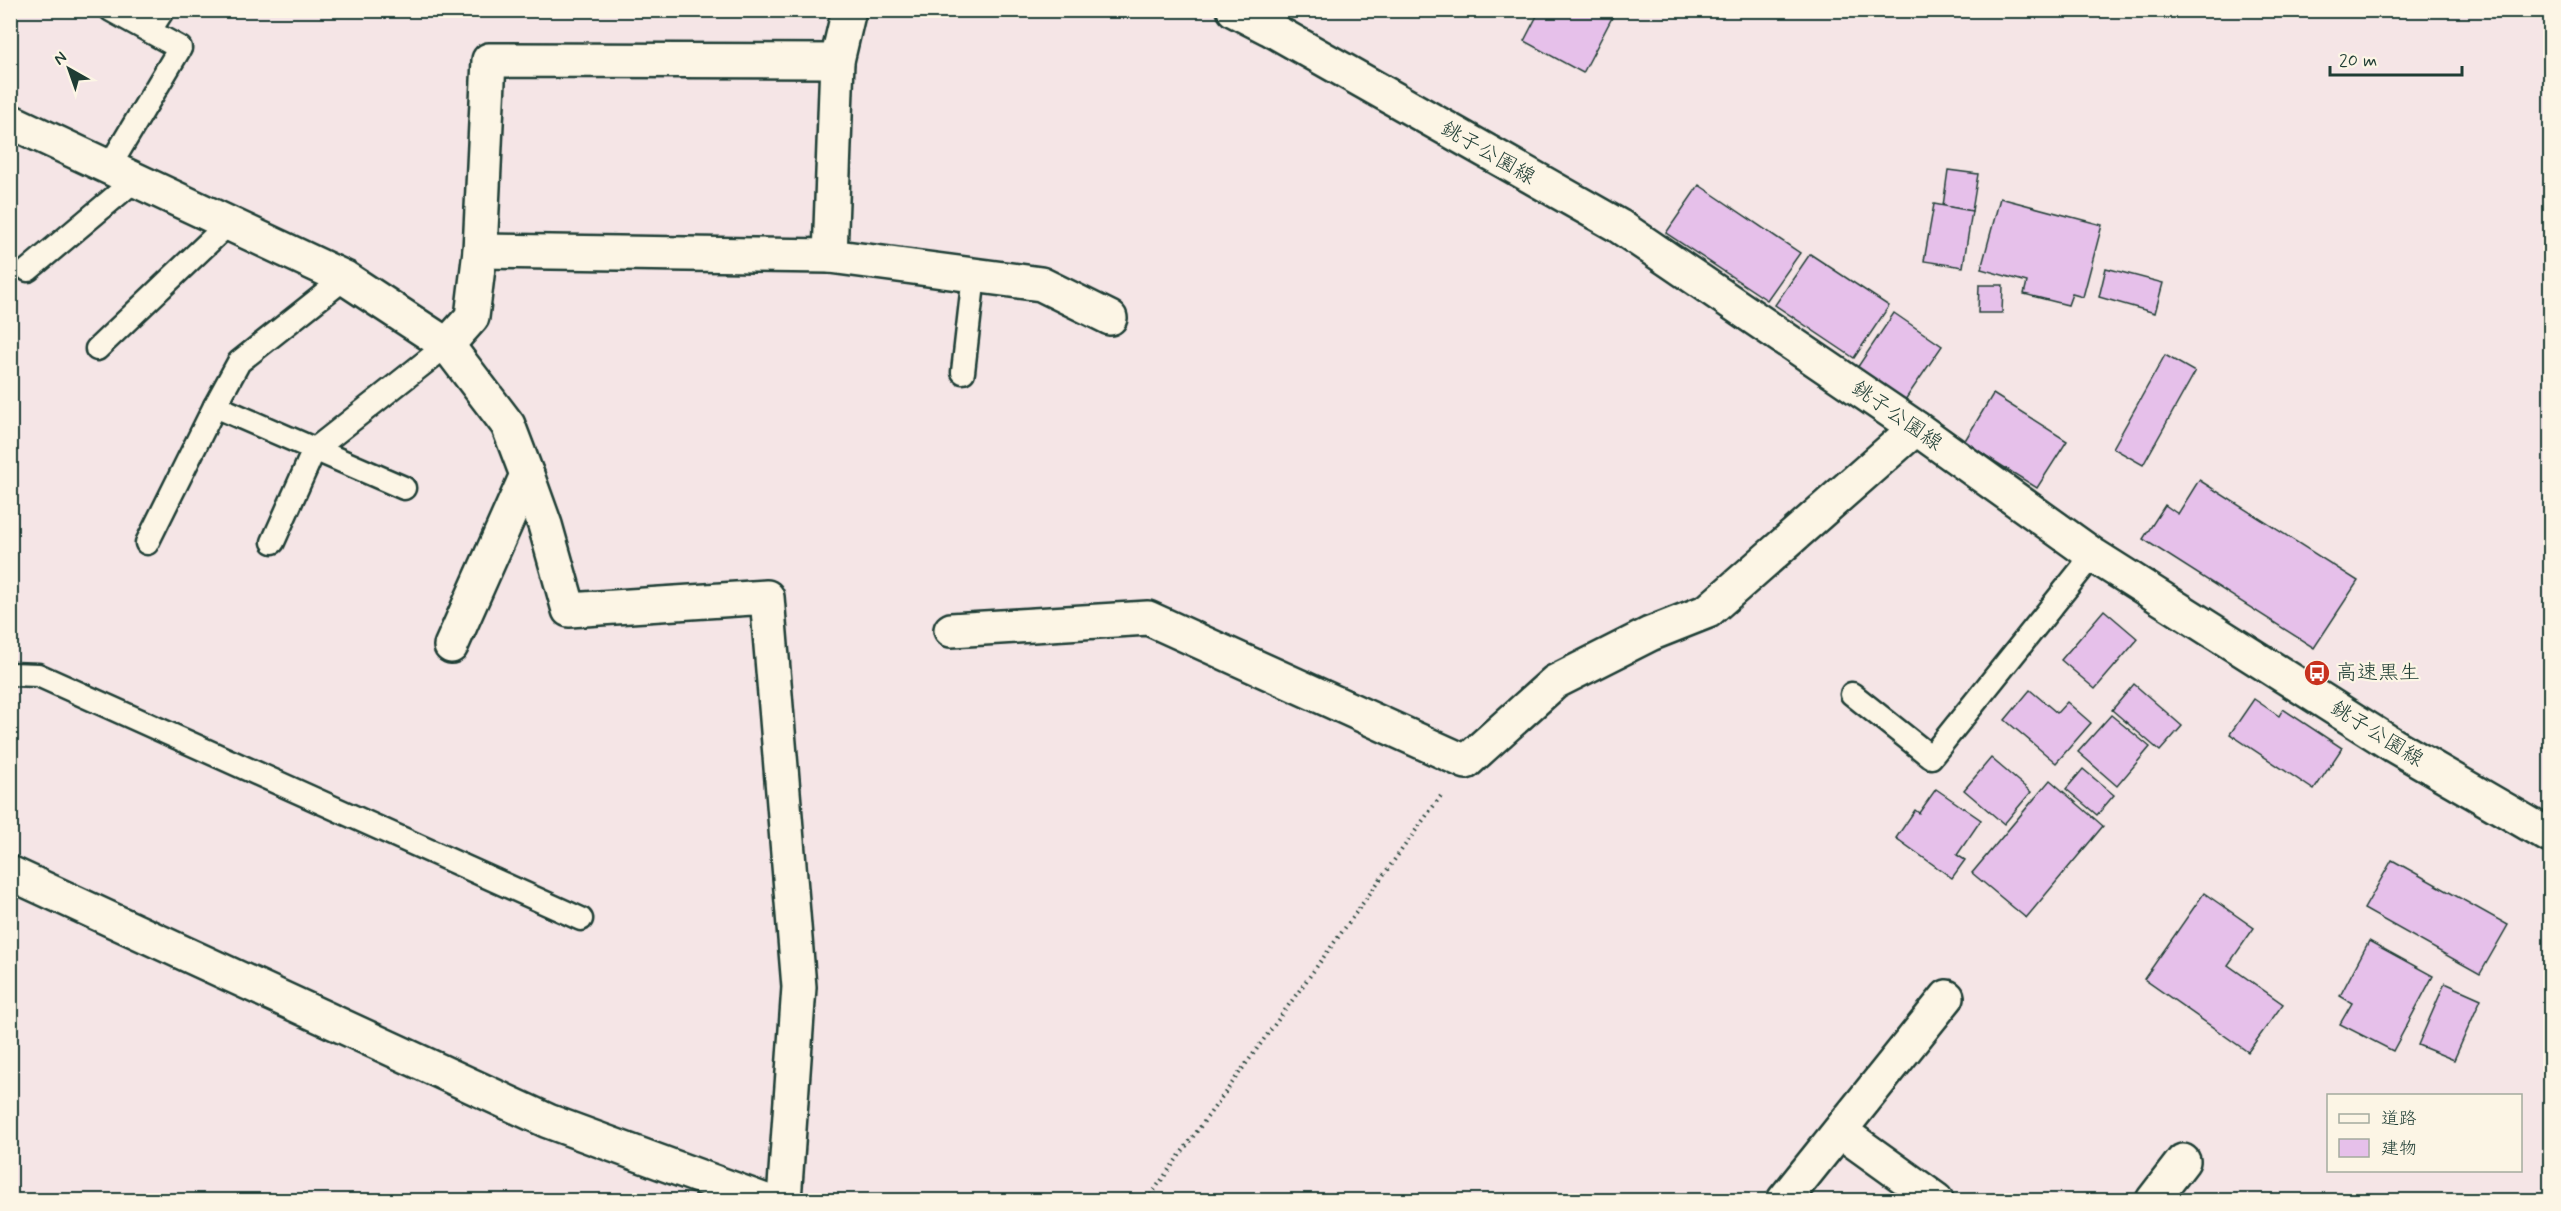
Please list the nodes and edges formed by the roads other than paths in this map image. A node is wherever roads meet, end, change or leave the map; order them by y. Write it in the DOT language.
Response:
graph roads {
  1 [pos="111,10"];
  2 [pos="163,10"];
  3 [pos="849,10"];
  4 [pos="1234,10"];
  5 [pos="1274,19"];
  6 [pos="150,30"];
  7 [pos="837,61"];
  8 [pos="13,126"];
  9 [pos="122,173"];
  10 [pos="228,224"];
  11 [pos="480,251"];
  12 [pos="830,256"];
  13 [pos="28,270"];
  14 [pos="974,275"];
  15 [pos="345,278"];
  16 [pos="1110,318"];
  17 [pos="447,345"];
  18 [pos="97,349"];
  19 [pos="963,372"];
  20 [pos="215,406"];
  21 [pos="1916,428"];
  22 [pos="314,450"];
  23 [pos="527,476"];
  24 [pos="404,488"];
  25 [pos="273,542"];
  26 [pos="147,543"];
  27 [pos="2093,555"];
  28 [pos="951,630"];
  29 [pos="451,646"];
  30 [pos="10,675"];
  31 [pos="1852,694"];
  32 [pos="2550,836"];
  33 [pos="10,873"];
  34 [pos="582,919"];
  35 [pos="1947,997"];
  36 [pos="1840,1131"];
  37 [pos="2183,1161"];
  38 [pos="763,1200"];
  39 [pos="784,1200"];
  40 [pos="1784,1200"];
  41 [pos="1936,1200"];
  42 [pos="2153,1200"];
  1 -- 6 [label="lane"];
  2 -- 6 [label="lane"];
  3 -- 7 [label="street"];
  4 -- 5 [label="street, 銚子公園線"];
  5 -- 21 [label="street, 銚子公園線"];
  6 -- 9 [label="lane"];
  7 -- 11 [label="street"];
  7 -- 12 [label="street"];
  8 -- 9 [label="street"];
  9 -- 10 [label="street"];
  9 -- 13 [label="lane"];
  10 -- 15 [label="street"];
  10 -- 18 [label="lane"];
  11 -- 12 [label="street"];
  11 -- 17 [label="street"];
  12 -- 14 [label="street"];
  14 -- 16 [label="street"];
  14 -- 19 [label="lane"];
  15 -- 17 [label="street"];
  15 -- 20 [label="lane"];
  17 -- 22 [label="lane"];
  17 -- 23 [label="street"];
  20 -- 22 [label="lane"];
  20 -- 26 [label="lane"];
  21 -- 27 [label="street, 銚子公園線"];
  21 -- 28 [label="street"];
  22 -- 24 [label="lane"];
  22 -- 25 [label="lane"];
  23 -- 29 [label="street"];
  23 -- 39 [label="street"];
  27 -- 31 [label="lane"];
  27 -- 32 [label="street, 銚子公園線"];
  30 -- 34 [label="lane"];
  33 -- 38 [label="street"];
  35 -- 36 [label="street"];
  36 -- 40 [label="street"];
  36 -- 41 [label="street"];
  37 -- 42 [label="street"];
}
